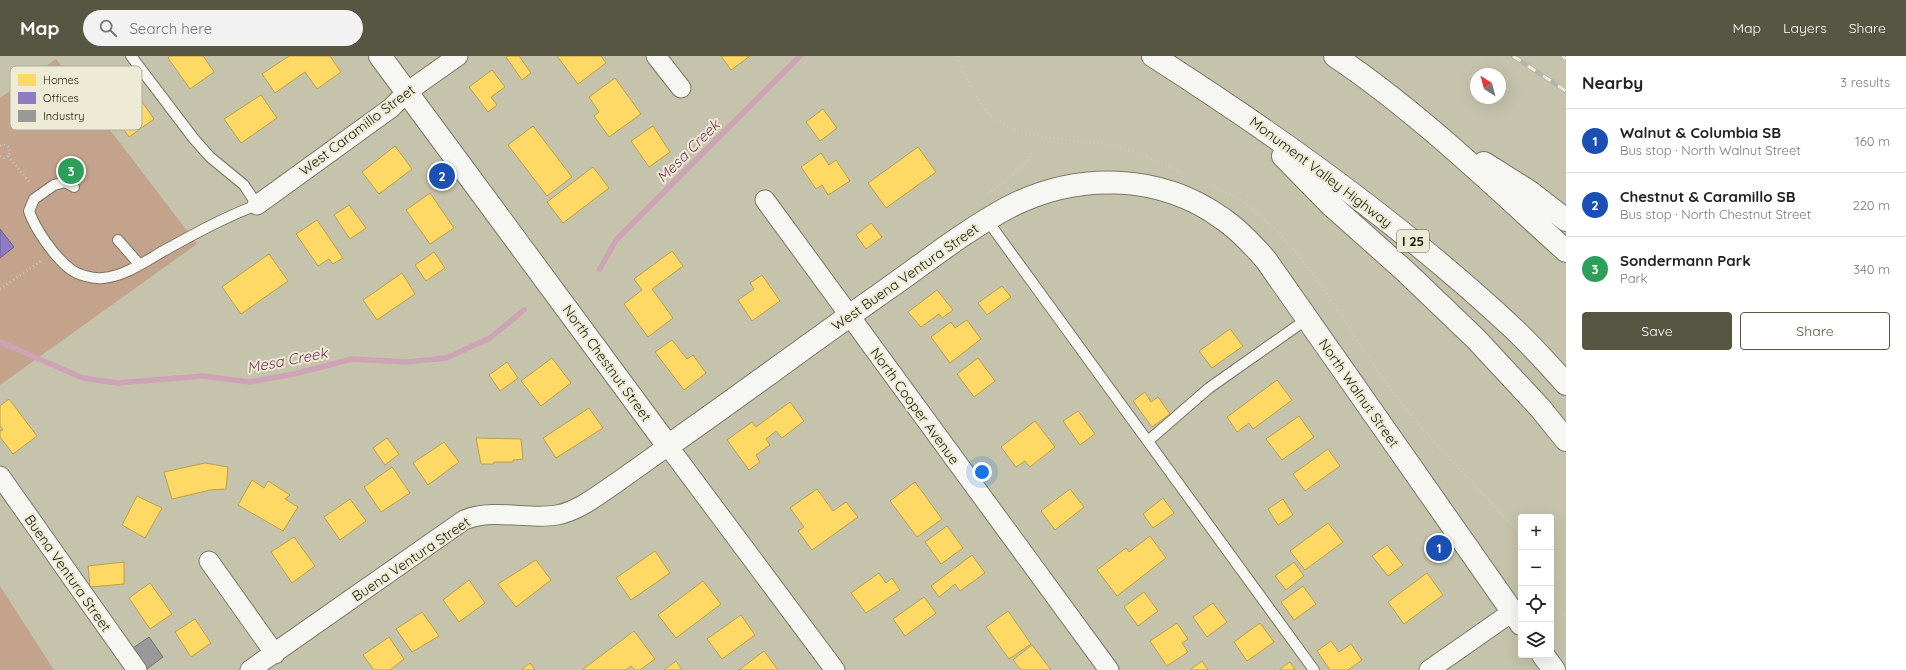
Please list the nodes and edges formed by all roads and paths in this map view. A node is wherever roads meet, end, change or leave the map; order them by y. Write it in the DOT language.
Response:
graph roads {
  1 [pos="131,56"];
  2 [pos="380,56"];
  3 [pos="458,56"];
  4 [pos="656,56"];
  5 [pos="1152,56"];
  6 [pos="1335,56"];
  7 [pos="139,66"];
  8 [pos="142,70"];
  9 [pos="681,88"];
  10 [pos="407,92"];
  11 [pos="1245,116"];
  12 [pos="1429,128"];
  13 [pos="1036,135"];
  14 [pos="0,146"];
  15 [pos="0,156"];
  16 [pos="8,156"];
  17 [pos="22,172"];
  18 [pos="74,187"];
  19 [pos="1169,191"];
  20 [pos="984,196"];
  21 [pos="765,200"];
  22 [pos="256,205"];
  23 [pos="987,220"];
  24 [pos="1566,220"];
  25 [pos="118,240"];
  26 [pos="54,251"];
  27 [pos="1566,251"];
  28 [pos="139,264"];
  29 [pos="0,289"];
  30 [pos="849,316"];
  31 [pos="1307,319"];
  32 [pos="1566,384"];
  33 [pos="1566,440"];
  34 [pos="1148,441"];
  35 [pos="668,446"];
  36 [pos="0,476"];
  37 [pos="210,562"];
  38 [pos="1554,570"];
  39 [pos="1566,584"];
  40 [pos="1566,613"];
  41 [pos="1517,618"];
  42 [pos="1554,622"];
  43 [pos="274,654"];
  44 [pos="1545,658"];
  45 [pos="137,670"];
  46 [pos="250,670"];
  47 [pos="835,670"];
  48 [pos="1109,670"];
  49 [pos="1314,670"];
  50 [pos="1429,670"];
  51 [pos="1554,670"];
  1 -- 7 [label="lane"];
  2 -- 10 [label="main road, North Chestnut Street"];
  3 -- 10 [label="street, West Caramillo Street"];
  4 -- 9 [label="street"];
  5 -- 11 [label="main road, Monument Valley Highway / I 25"];
  6 -- 12 [label="main road"];
  8 -- 22 [label="lane"];
  10 -- 22 [label="street, West Caramillo Street"];
  10 -- 35 [label="main road, North Chestnut Street"];
  11 -- 32 [label="main road, Monument Valley Highway / I 25"];
  11 -- 33 [label="main road"];
  12 -- 24 [label="main road"];
  12 -- 27 [label="main road"];
  13 -- 20 [label="path"];
  14 -- 16 [label="path"];
  15 -- 16 [label="path"];
  16 -- 17 [label="path"];
  18 -- 26 [label="lane"];
  19 -- 23 [label="main road, West Buena Ventura Street"];
  19 -- 31 [label="main road, North Walnut Street"];
  21 -- 30 [label="street, North Cooper Avenue"];
  22 -- 28 [label="lane"];
  23 -- 30 [label="main road, West Buena Ventura Street"];
  23 -- 34 [label="lane"];
  25 -- 28 [label="lane"];
  26 -- 28 [label="lane"];
  26 -- 29 [label="path"];
  30 -- 35 [label="main road, West Buena Ventura Street"];
  30 -- 48 [label="street, North Cooper Avenue"];
  31 -- 34 [label="lane"];
  31 -- 41 [label="main road, North Walnut Street"];
  34 -- 49 [label="lane"];
  35 -- 43 [label="street, Buena Ventura Street"];
  35 -- 47 [label="street, North Chestnut Street"];
  36 -- 45 [label="street, Buena Ventura Street"];
  37 -- 43 [label="street"];
  38 -- 39 [label="path"];
  40 -- 42 [label="path"];
  41 -- 50 [label="street"];
  43 -- 46 [label="street, Buena Ventura Street"];
  44 -- 51 [label="main road"];
}
